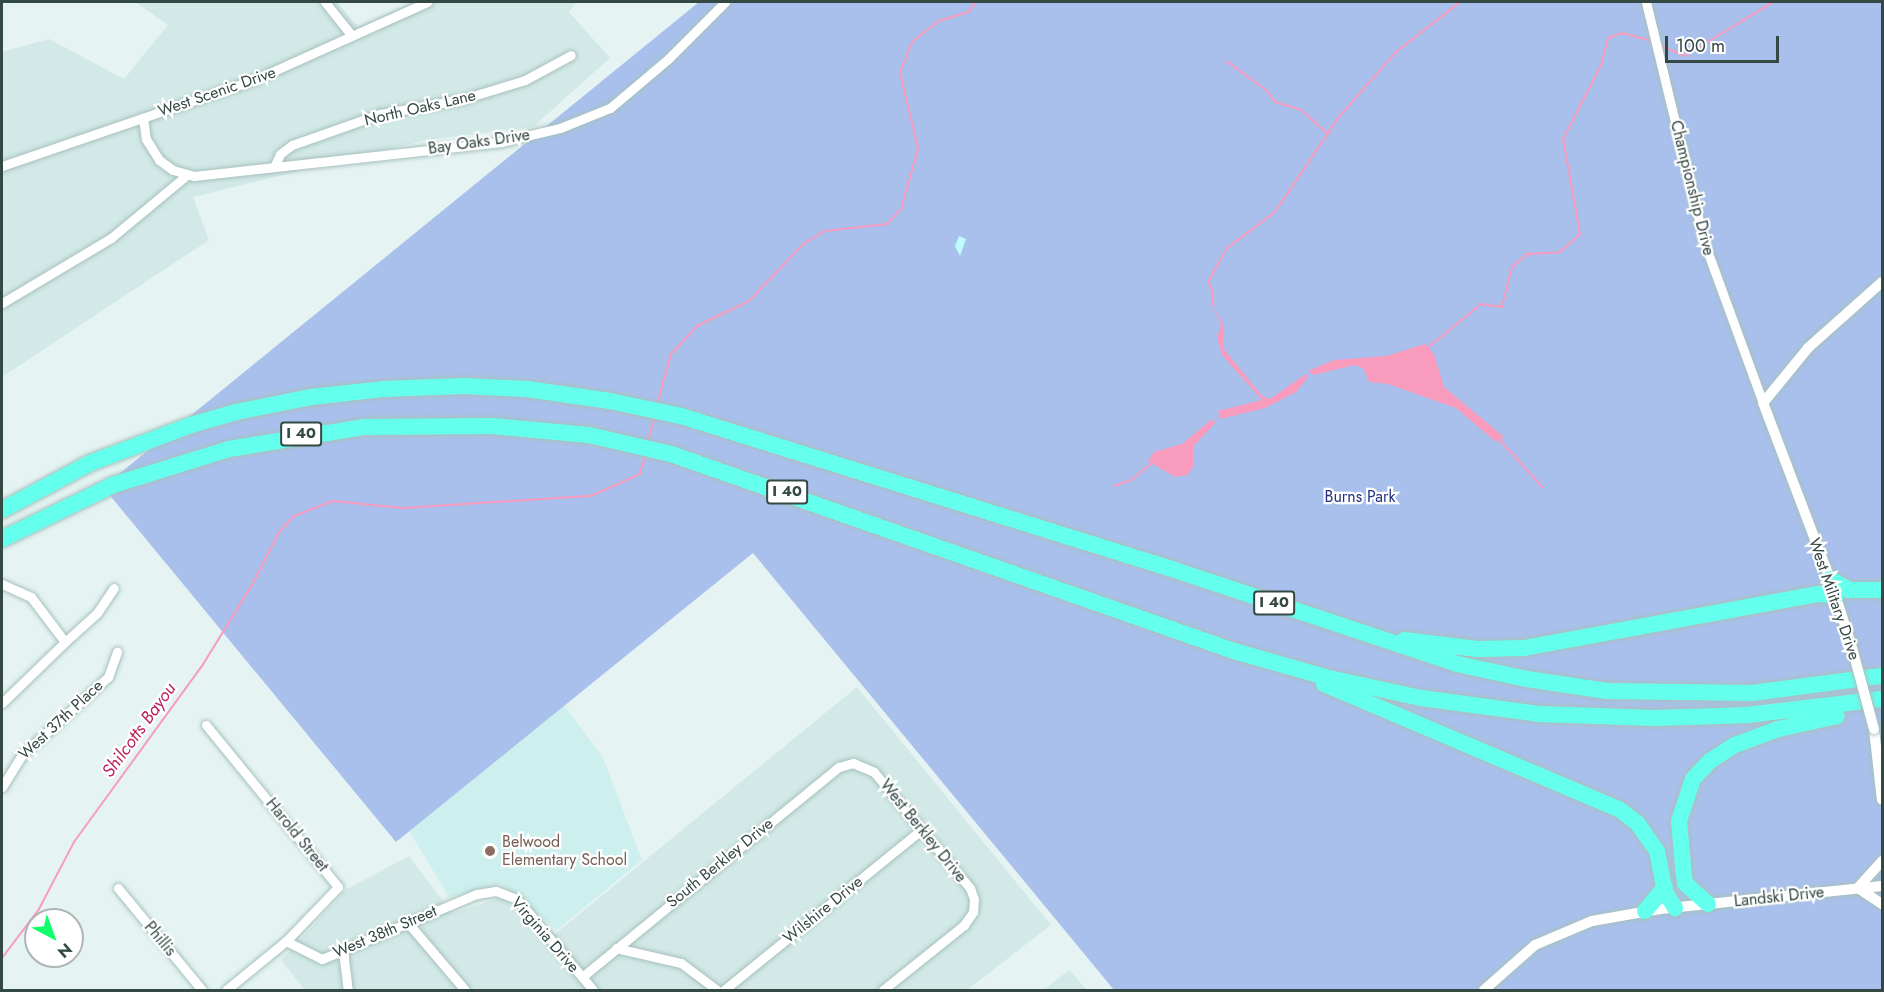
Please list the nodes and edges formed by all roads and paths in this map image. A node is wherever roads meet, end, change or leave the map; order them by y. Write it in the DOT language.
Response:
graph roads {
  1 [pos="325,2"];
  2 [pos="427,2"];
  3 [pos="725,2"];
  4 [pos="1646,2"];
  5 [pos="352,36"];
  6 [pos="571,55"];
  7 [pos="143,118"];
  8 [pos="2,166"];
  9 [pos="274,166"];
  10 [pos="187,175"];
  11 [pos="1882,282"];
  12 [pos="2,303"];
  13 [pos="1763,403"];
  14 [pos="2,510"];
  15 [pos="2,538"];
  16 [pos="2,584"];
  17 [pos="114,588"];
  18 [pos="1833,588"];
  19 [pos="1882,590"];
  20 [pos="1858,591"];
  21 [pos="1375,636"];
  22 [pos="65,642"];
  23 [pos="117,652"];
  24 [pos="1291,669"];
  25 [pos="1882,676"];
  26 [pos="1882,699"];
  27 [pos="2,703"];
  28 [pos="1862,704"];
  29 [pos="206,725"];
  30 [pos="864,765"];
  31 [pos="2,788"];
  32 [pos="1882,800"];
  33 [pos="922,829"];
  34 [pos="1882,861"];
  35 [pos="1685,884"];
  36 [pos="1882,885"];
  37 [pos="1665,887"];
  38 [pos="118,888"];
  39 [pos="1858,888"];
  40 [pos="458,902"];
  41 [pos="1708,904"];
  42 [pos="1882,904"];
  43 [pos="1679,907"];
  44 [pos="1645,911"];
  45 [pos="408,923"];
  46 [pos="286,941"];
  47 [pos="616,948"];
  48 [pos="342,951"];
  49 [pos="582,976"];
  50 [pos="202,990"];
  51 [pos="226,990"];
  52 [pos="348,990"];
  53 [pos="465,990"];
  54 [pos="593,990"];
  55 [pos="717,990"];
  56 [pos="724,990"];
  57 [pos="883,990"];
  58 [pos="1484,990"];
  1 -- 5 [label="street"];
  2 -- 5 [label="street, West Scenic Drive"];
  3 -- 9 [label="street, Bay Oaks Drive"];
  4 -- 13 [label="street, Championship Drive"];
  5 -- 7 [label="street, West Scenic Drive"];
  6 -- 9 [label="street, North Oaks Lane"];
  7 -- 8 [label="street, West Scenic Drive"];
  7 -- 10 [label="street"];
  9 -- 10 [label="street, Bay Oaks Drive"];
  10 -- 12 [label="street"];
  11 -- 13 [label="street"];
  13 -- 18 [label="street, West Military Drive"];
  14 -- 21 [label="highway, I 40"];
  15 -- 24 [label="highway, I 40"];
  16 -- 22 [label="street"];
  17 -- 22 [label="street"];
  18 -- 20 [label="highway"];
  18 -- 20 [label="highway"];
  18 -- 21 [label="highway"];
  18 -- 32 [label="street, West Military Drive, bridge"];
  19 -- 20 [label="highway"];
  21 -- 25 [label="highway, I 40"];
  22 -- 27 [label="street"];
  23 -- 31 [label="street, West 37th Place"];
  24 -- 28 [label="highway, I 40"];
  24 -- 37 [label="highway"];
  26 -- 28 [label="highway, I 40"];
  28 -- 35 [label="highway"];
  29 -- 46 [label="street, Harold Street"];
  30 -- 33 [label="street, West Berkley Drive"];
  30 -- 47 [label="street, South Berkley Drive"];
  33 -- 56 [label="street, Wilshire Drive"];
  33 -- 57 [label="street, West Berkley Drive"];
  34 -- 39 [label="street"];
  35 -- 41 [label="highway"];
  35 -- 43 [label="highway"];
  36 -- 39 [label="street, Landski Drive"];
  37 -- 43 [label="highway"];
  37 -- 44 [label="highway"];
  38 -- 50 [label="street, Phillis"];
  39 -- 41 [label="street, Landski Drive"];
  39 -- 42 [label="street"];
  40 -- 45 [label="street, West 38th Street"];
  40 -- 49 [label="street, Virginia Drive"];
  41 -- 43 [label="street, Landski Drive"];
  43 -- 44 [label="street, Landski Drive"];
  44 -- 58 [label="street, Landski Drive"];
  45 -- 48 [label="street, West 38th Street"];
  45 -- 53 [label="street"];
  46 -- 48 [label="street, West 38th Street"];
  46 -- 51 [label="street"];
  47 -- 49 [label="street, South Berkley Drive"];
  47 -- 55 [label="street"];
  48 -- 52 [label="street"];
  49 -- 54 [label="street, Virginia Drive"];
}
